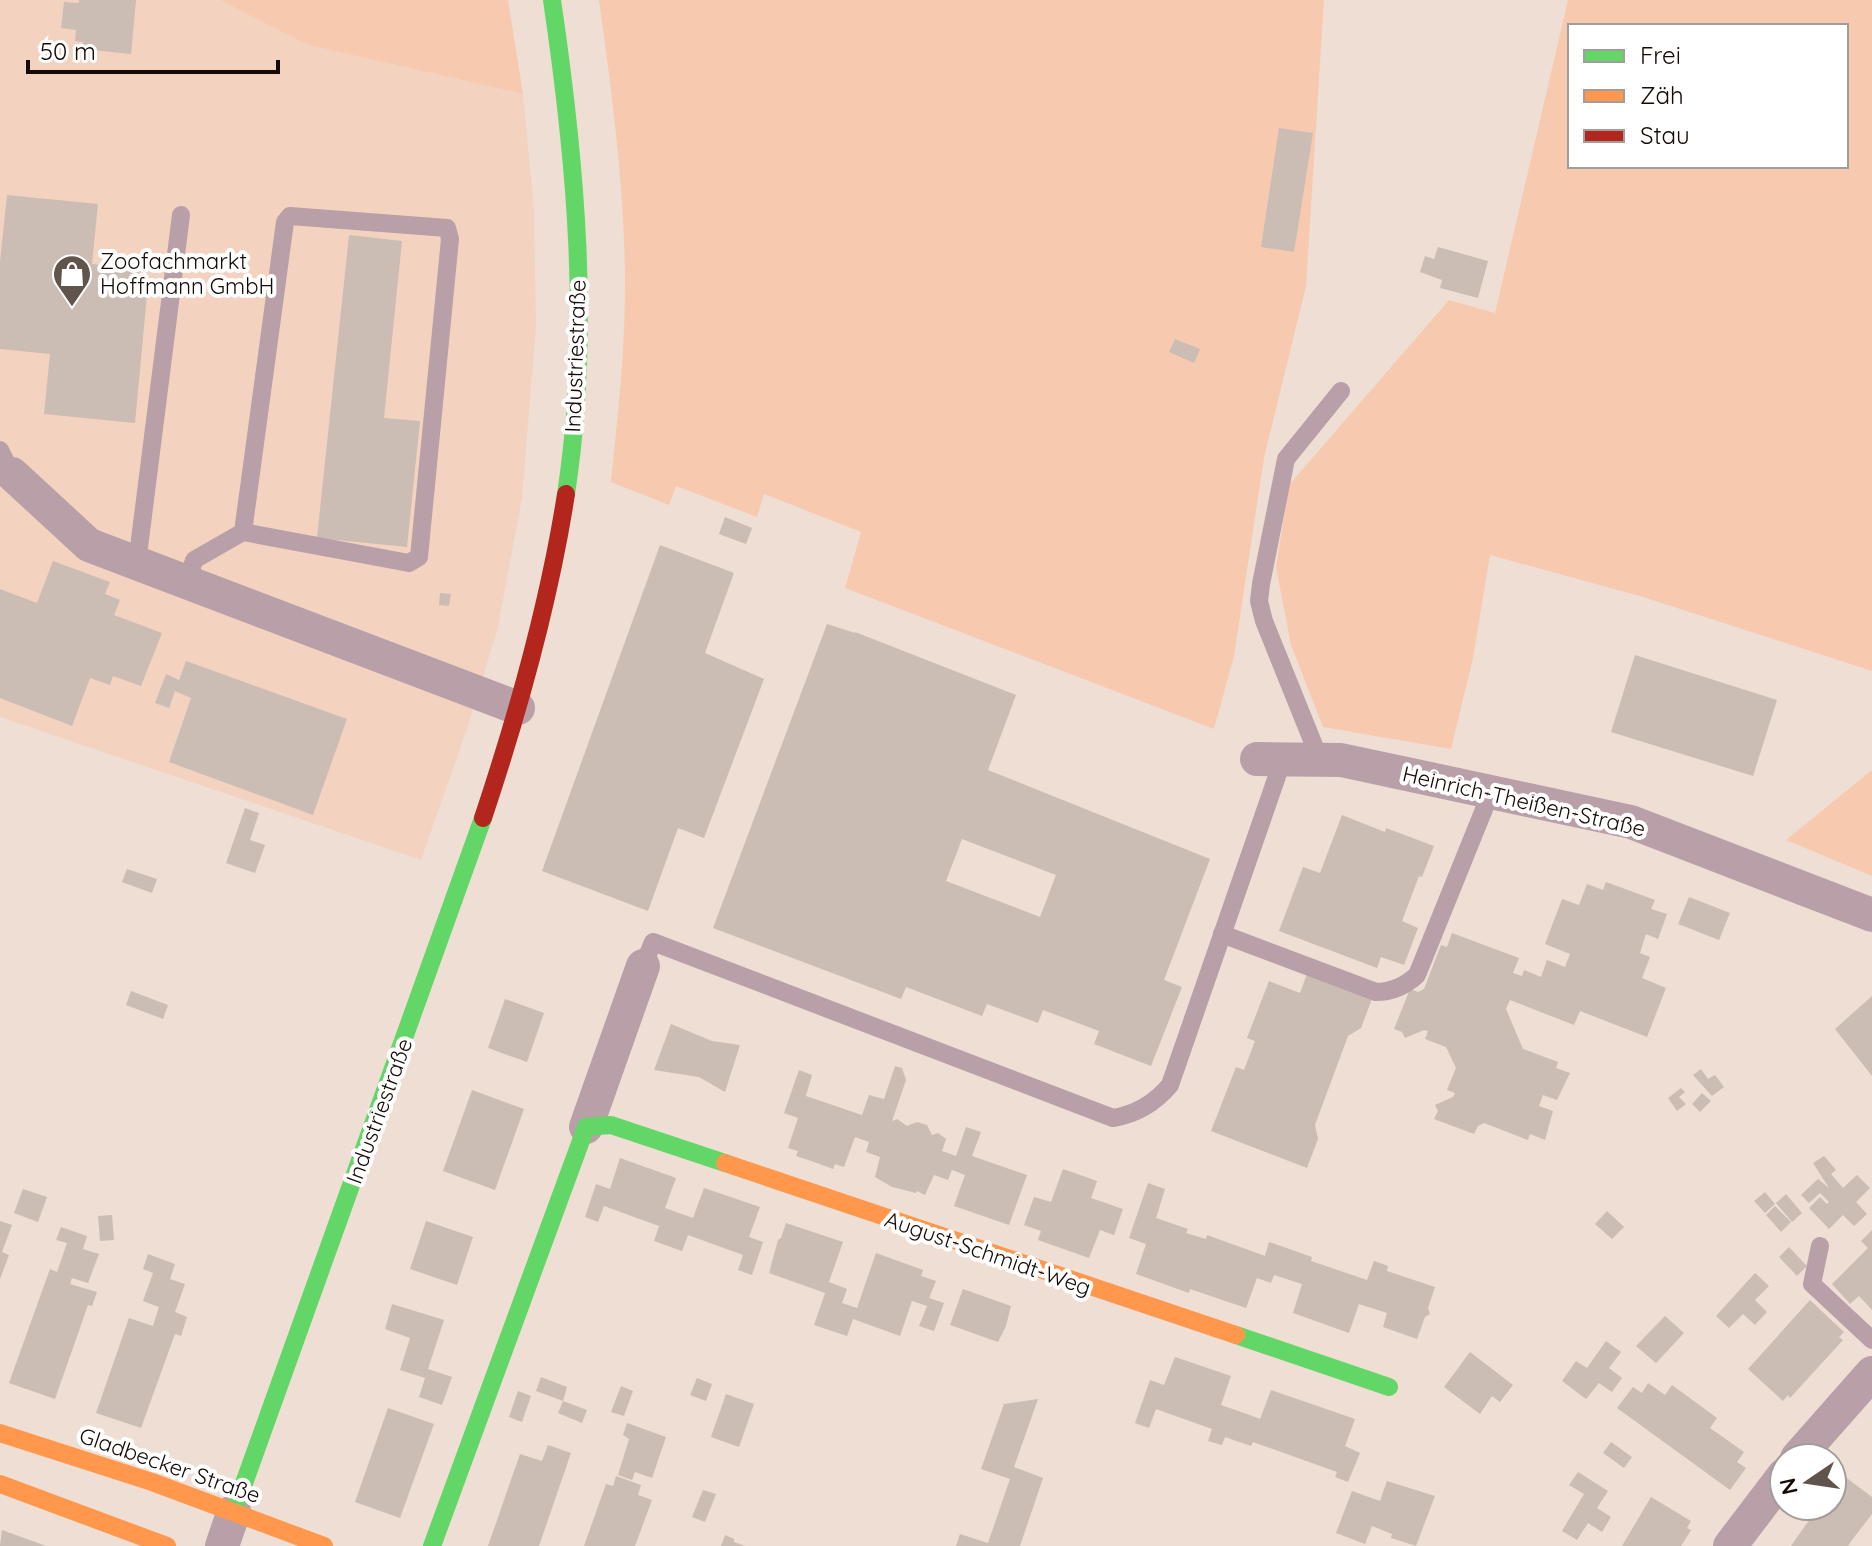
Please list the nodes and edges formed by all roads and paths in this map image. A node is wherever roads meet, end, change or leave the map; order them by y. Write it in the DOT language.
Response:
graph roads {
  1 [pos="552,0"];
  2 [pos="181,215"];
  3 [pos="1341,391"];
  4 [pos="4,470"];
  5 [pos="243,532"];
  6 [pos="137,563"];
  7 [pos="188,581"];
  8 [pos="518,708"];
  9 [pos="1270,759"];
  10 [pos="1320,760"];
  11 [pos="1491,792"];
  12 [pos="1872,915"];
  13 [pos="1222,934"];
  14 [pos="643,966"];
  15 [pos="586,1127"];
  16 [pos="1820,1246"];
  17 [pos="1872,1340"];
  18 [pos="1872,1373"];
  19 [pos="1389,1387"];
  20 [pos="0,1433"];
  21 [pos="1811,1442"];
  22 [pos="0,1484"];
  23 [pos="1768,1496"];
  24 [pos="234,1511"];
  25 [pos="167,1546"];
  26 [pos="222,1546"];
  27 [pos="324,1546"];
  28 [pos="432,1546"];
  29 [pos="1730,1546"];
  1 -- 8 [label="street, Industriestraße"];
  2 -- 6 [label="lane"];
  3 -- 10 [label="lane"];
  4 -- 6 [label="street"];
  5 -- 5 [label="lane"];
  5 -- 7 [label="lane"];
  6 -- 7 [label="street"];
  7 -- 8 [label="street"];
  8 -- 24 [label="street, Industriestraße"];
  9 -- 10 [label="street, Heinrich-Theißen-Straße"];
  9 -- 13 [label="lane"];
  10 -- 11 [label="street, Heinrich-Theißen-Straße"];
  11 -- 12 [label="street, Heinrich-Theißen-Straße"];
  11 -- 13 [label="lane"];
  13 -- 14 [label="lane"];
  14 -- 15 [label="street"];
  15 -- 19 [label="street, August-Schmidt-Weg"];
  15 -- 28 [label="street"];
  16 -- 17 [label="lane"];
  18 -- 21 [label="street"];
  20 -- 24 [label="street, Gladbecker Straße"];
  22 -- 25 [label="street"];
  23 -- 29 [label="street"];
  24 -- 26 [label="street"];
  24 -- 27 [label="street, Gladbecker Straße"];
}
